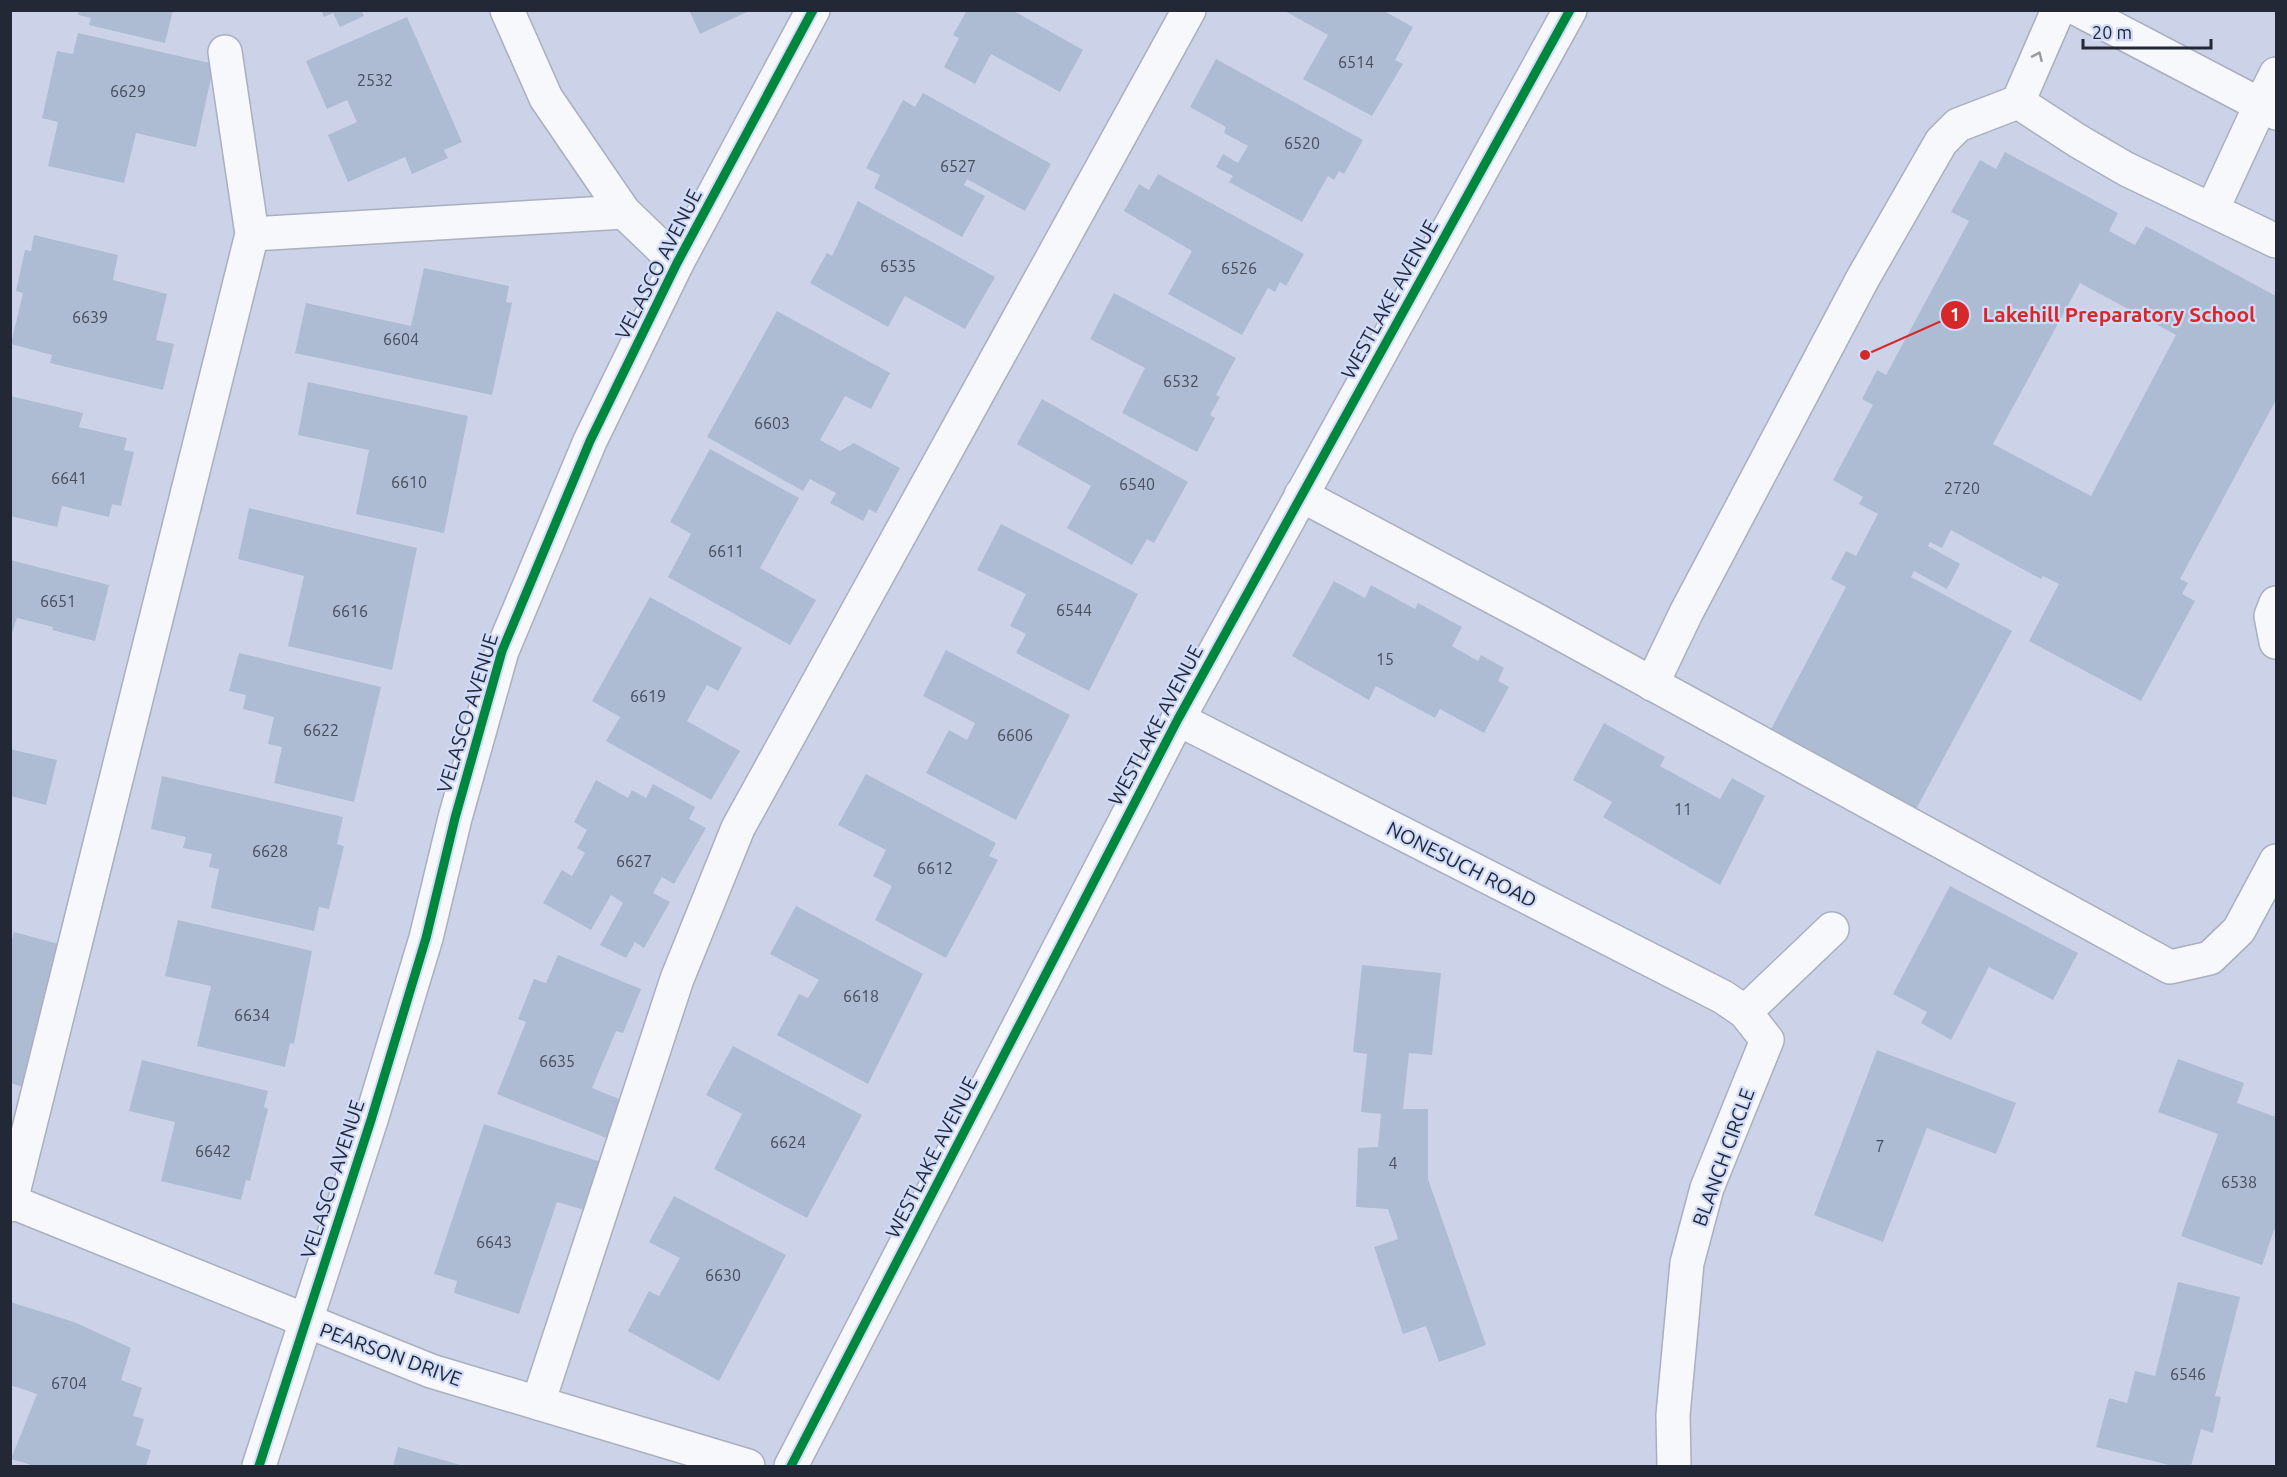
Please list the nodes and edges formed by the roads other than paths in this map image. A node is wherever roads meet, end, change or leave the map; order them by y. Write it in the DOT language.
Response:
graph roads {
  1 [pos="507,10"];
  2 [pos="813,10"];
  3 [pos="1189,10"];
  4 [pos="1570,10"];
  5 [pos="2058,10"];
  6 [pos="2079,10"];
  7 [pos="225,52"];
  8 [pos="2277,74"];
  9 [pos="2018,102"];
  10 [pos="2269,108"];
  11 [pos="2212,210"];
  12 [pos="624,212"];
  13 [pos="252,234"];
  14 [pos="2277,241"];
  15 [pos="677,263"];
  16 [pos="1300,495"];
  17 [pos="2277,603"];
  18 [pos="2277,642"];
  19 [pos="1652,684"];
  20 [pos="1178,719"];
  21 [pos="2277,861"];
  22 [pos="1833,929"];
  23 [pos="1745,1012"];
  24 [pos="11,1202"];
  25 [pos="306,1322"];
  26 [pos="538,1403"];
  27 [pos="259,1467"];
  28 [pos="748,1467"];
  29 [pos="790,1467"];
  30 [pos="1674,1467"];
  1 -- 12 [label="street"];
  2 -- 15 [label="street, VELASCO AVENUE"];
  3 -- 26 [label="street"];
  4 -- 16 [label="street, WESTLAKE AVENUE"];
  9 -- 5 [label="street, one-way"];
  6 -- 10 [label="street"];
  7 -- 13 [label="street"];
  8 -- 10 [label="street"];
  9 -- 11 [label="street"];
  9 -- 19 [label="street"];
  10 -- 11 [label="street"];
  11 -- 14 [label="street"];
  12 -- 13 [label="street"];
  12 -- 15 [label="street"];
  13 -- 24 [label="street"];
  15 -- 25 [label="street, VELASCO AVENUE"];
  16 -- 19 [label="street"];
  16 -- 20 [label="street, WESTLAKE AVENUE"];
  17 -- 18 [label="street"];
  19 -- 21 [label="street"];
  20 -- 23 [label="street, NONESUCH ROAD"];
  20 -- 29 [label="street, WESTLAKE AVENUE"];
  22 -- 23 [label="street"];
  23 -- 30 [label="street, BLANCH CIRCLE"];
  24 -- 25 [label="street, PEARSON DRIVE"];
  25 -- 26 [label="street, PEARSON DRIVE"];
  25 -- 27 [label="street, VELASCO AVENUE"];
  26 -- 28 [label="street, PEARSON DRIVE"];
}
